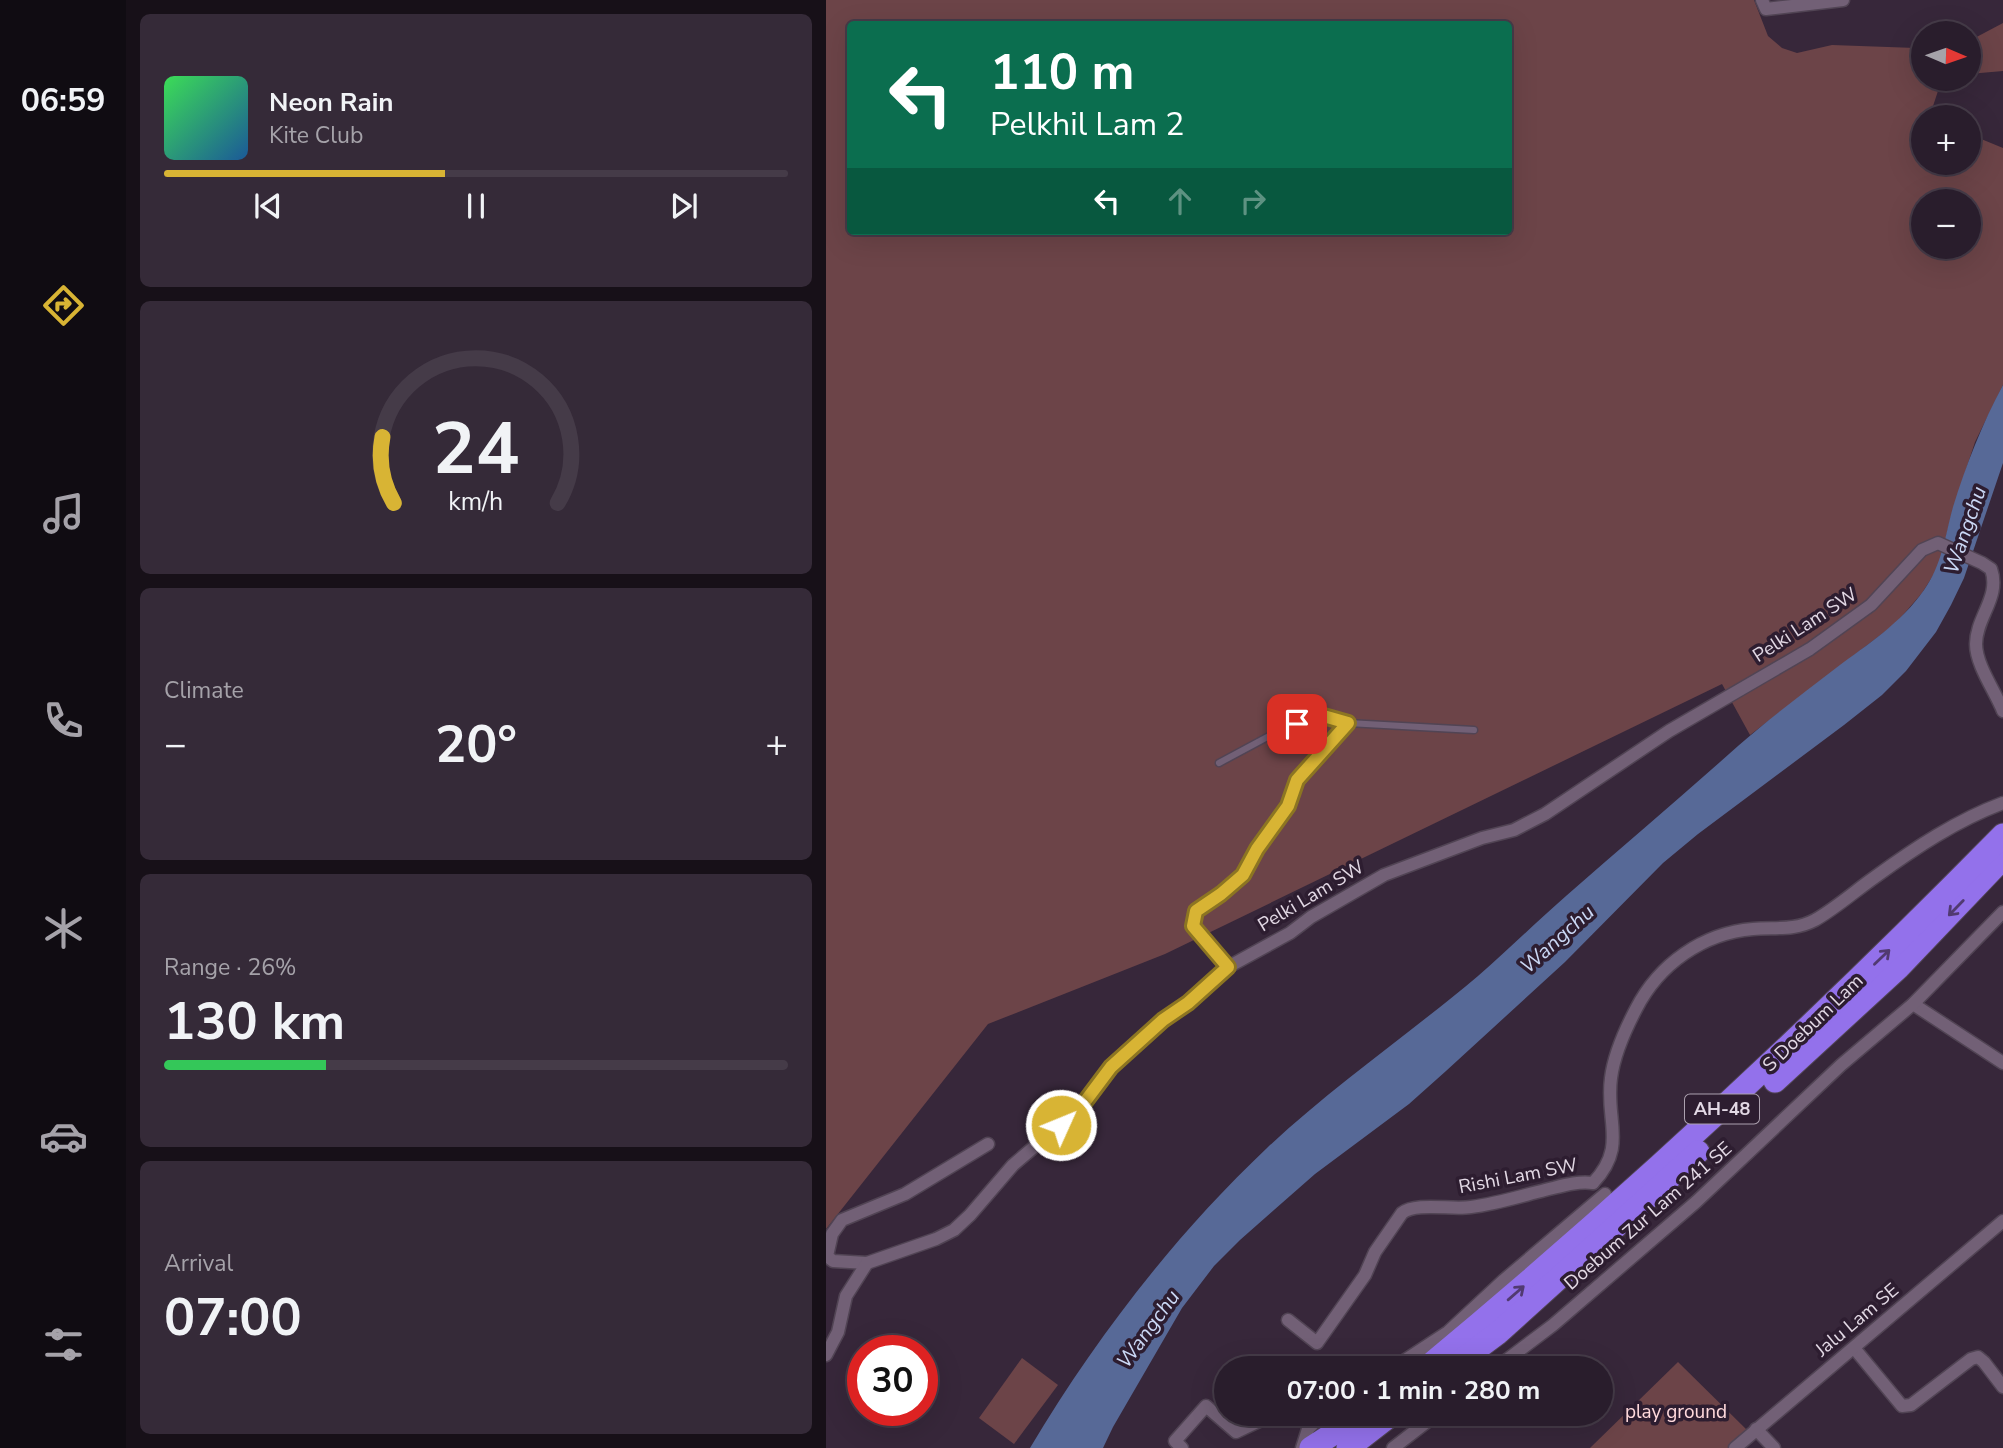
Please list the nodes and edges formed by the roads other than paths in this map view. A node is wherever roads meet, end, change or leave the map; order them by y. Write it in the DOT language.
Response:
graph roads {
  1 [pos="1762,0"];
  2 [pos="1843,0"];
  3 [pos="2003,711"];
  4 [pos="1348,723"];
  5 [pos="1474,730"];
  6 [pos="1219,763"];
  7 [pos="2003,803"];
  8 [pos="2003,835"];
  9 [pos="2003,858"];
  10 [pos="2003,912"];
  11 [pos="1228,967"];
  12 [pos="1913,1004"];
  13 [pos="2003,1063"];
  14 [pos="988,1144"];
  15 [pos="1593,1183"];
  16 [pos="1614,1197"];
  17 [pos="2002,1226"];
  18 [pos="867,1263"];
  19 [pos="1288,1320"];
  20 [pos="1854,1348"];
  21 [pos="826,1355"];
  22 [pos="1411,1356"];
  23 [pos="1439,1356"];
  24 [pos="1467,1356"];
  25 [pos="1512,1356"];
  26 [pos="2003,1387"];
  27 [pos="1214,1413"];
  28 [pos="1229,1426"];
  29 [pos="1249,1426"];
  30 [pos="1311,1426"];
  31 [pos="1345,1426"];
  32 [pos="1376,1426"];
  33 [pos="1421,1426"];
  34 [pos="1756,1429"];
  35 [pos="1182,1448"];
  36 [pos="1302,1448"];
  37 [pos="1311,1448"];
  38 [pos="1348,1448"];
  39 [pos="1393,1448"];
  40 [pos="1735,1448"];
  41 [pos="1774,1448"];
  1 -- 2 [label="street"];
  3 -- 11 [label="street, Pelki Lam SW"];
  4 -- 5 [label="lane"];
  4 -- 6 [label="lane"];
  4 -- 11 [label="lane"];
  7 -- 15 [label="street, Rishi Lam SW"];
  16 -- 8 [label="highway, S Doebum Lam / AH-48, one-way"];
  9 -- 24 [label="highway, S Doebum Lam / AH-48, one-way"];
  10 -- 12 [label="street, Doebum Zur Lam 241 SE"];
  11 -- 18 [label="street, Pelki Lam SW"];
  12 -- 13 [label="street"];
  12 -- 25 [label="street, Doebum Zur Lam 241 SE"];
  14 -- 18 [label="street"];
  15 -- 16 [label="street"];
  15 -- 19 [label="street, Rishi Lam SW"];
  16 -- 22 [label="street"];
  23 -- 16 [label="highway, S Doebum Lam / AH-48, one-way"];
  17 -- 20 [label="street, Jalu Lam SE"];
  18 -- 21 [label="street"];
  20 -- 26 [label="street"];
  20 -- 34 [label="street, Jalu Lam SE"];
  27 -- 35 [label="street"];
  28 -- 29 [label="street"];
  30 -- 36 [label="street"];
  31 -- 37 [label="highway"];
  32 -- 38 [label="highway"];
  33 -- 39 [label="street"];
  34 -- 40 [label="street, Jalu Lam SE"];
  34 -- 41 [label="street"];
}
